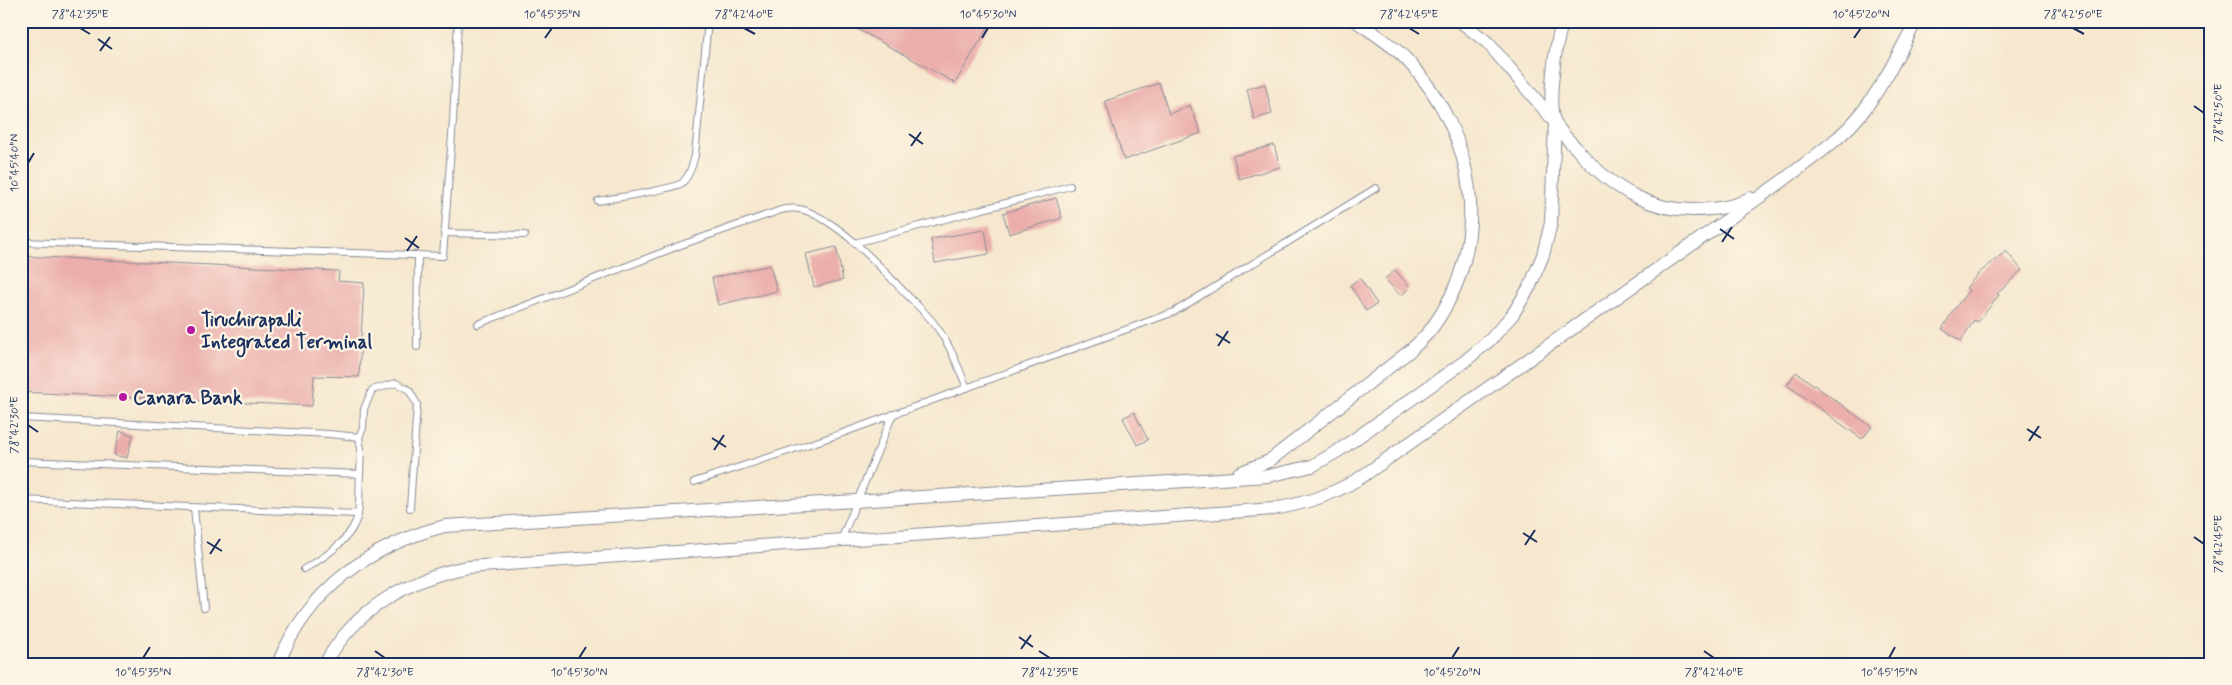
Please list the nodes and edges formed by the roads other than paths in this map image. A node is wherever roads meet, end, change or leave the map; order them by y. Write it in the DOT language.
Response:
graph roads {
  1 [pos="458,21"];
  2 [pos="708,21"];
  3 [pos="1356,21"];
  4 [pos="1460,21"];
  5 [pos="1563,21"];
  6 [pos="1916,21"];
  7 [pos="1555,122"];
  8 [pos="1781,182"];
  9 [pos="1070,186"];
  10 [pos="1376,188"];
  11 [pos="598,201"];
  12 [pos="444,233"];
  13 [pos="525,235"];
  14 [pos="21,242"];
  15 [pos="855,243"];
  16 [pos="418,255"];
  17 [pos="478,324"];
  18 [pos="417,347"];
  19 [pos="967,388"];
  20 [pos="894,414"];
  21 [pos="21,418"];
  22 [pos="359,437"];
  23 [pos="21,460"];
  24 [pos="360,474"];
  25 [pos="1212,479"];
  26 [pos="694,482"];
  27 [pos="21,500"];
  28 [pos="857,500"];
  29 [pos="194,508"];
  30 [pos="410,508"];
  31 [pos="358,514"];
  32 [pos="841,540"];
  33 [pos="304,569"];
  34 [pos="204,608"];
  35 [pos="278,664"];
  36 [pos="325,664"];
  1 -- 12 [label="lane"];
  2 -- 11 [label="lane"];
  3 -- 25 [label="street"];
  4 -- 7 [label="street"];
  5 -- 7 [label="street"];
  6 -- 8 [label="street"];
  7 -- 8 [label="street"];
  7 -- 25 [label="street"];
  8 -- 32 [label="street"];
  9 -- 15 [label="lane"];
  10 -- 19 [label="lane"];
  12 -- 13 [label="lane"];
  12 -- 16 [label="lane"];
  14 -- 16 [label="lane"];
  15 -- 17 [label="lane"];
  15 -- 19 [label="lane"];
  16 -- 18 [label="lane"];
  19 -- 20 [label="lane"];
  20 -- 26 [label="lane"];
  20 -- 28 [label="lane"];
  21 -- 22 [label="lane"];
  22 -- 24 [label="lane"];
  22 -- 30 [label="lane"];
  23 -- 24 [label="lane"];
  24 -- 31 [label="lane"];
  25 -- 28 [label="street"];
  27 -- 29 [label="lane"];
  28 -- 32 [label="lane"];
  28 -- 35 [label="street"];
  29 -- 31 [label="lane"];
  29 -- 34 [label="lane"];
  31 -- 33 [label="lane"];
  32 -- 36 [label="street"];
}
